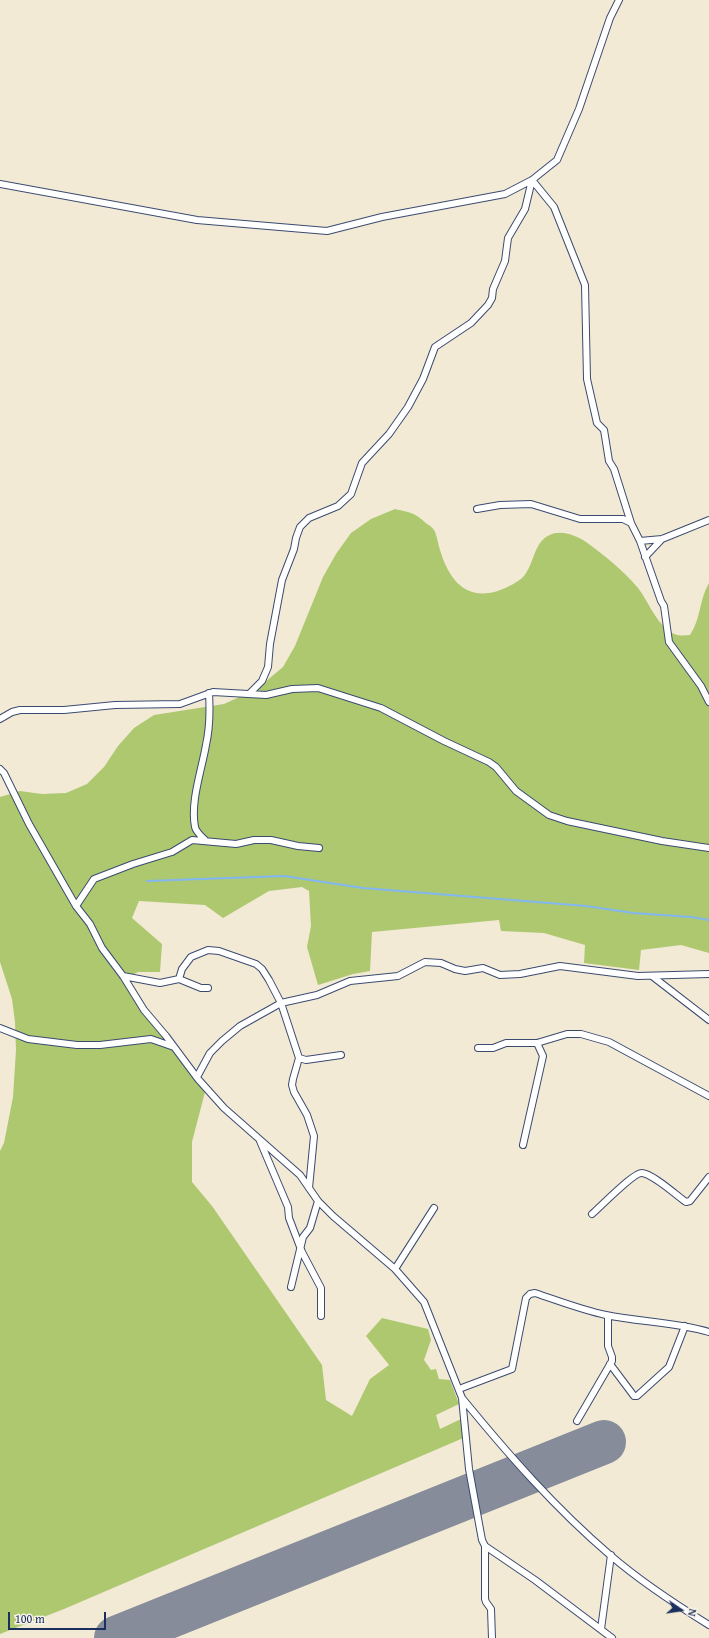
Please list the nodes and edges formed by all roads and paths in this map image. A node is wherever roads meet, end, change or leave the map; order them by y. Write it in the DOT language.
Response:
graph roads {
  1 [pos="619,0"];
  2 [pos="532,180"];
  3 [pos="0,184"];
  4 [pos="477,509"];
  5 [pos="709,520"];
  6 [pos="631,523"];
  7 [pos="662,539"];
  8 [pos="640,541"];
  9 [pos="645,557"];
  10 [pos="209,693"];
  11 [pos="249,694"];
  12 [pos="709,702"];
  13 [pos="0,719"];
  14 [pos="0,769"];
  15 [pos="206,842"];
  16 [pos="319,848"];
  17 [pos="709,848"];
  18 [pos="76,906"];
  19 [pos="709,974"];
  20 [pos="123,976"];
  21 [pos="652,976"];
  22 [pos="180,979"];
  23 [pos="208,988"];
  24 [pos="281,1003"];
  25 [pos="709,1020"];
  26 [pos="0,1028"];
  27 [pos="537,1043"];
  28 [pos="174,1047"];
  29 [pos="478,1048"];
  30 [pos="341,1055"];
  31 [pos="299,1058"];
  32 [pos="197,1077"];
  33 [pos="709,1096"];
  34 [pos="260,1140"];
  35 [pos="523,1145"];
  36 [pos="709,1177"];
  37 [pos="309,1188"];
  38 [pos="318,1201"];
  39 [pos="434,1208"];
  40 [pos="592,1214"];
  41 [pos="300,1249"];
  42 [pos="395,1269"];
  43 [pos="291,1287"];
  44 [pos="321,1316"];
  45 [pos="608,1316"];
  46 [pos="685,1326"];
  47 [pos="709,1332"];
  48 [pos="610,1364"];
  49 [pos="459,1389"];
  50 [pos="462,1398"];
  51 [pos="577,1421"];
  52 [pos="484,1546"];
  53 [pos="611,1556"];
  54 [pos="709,1625"];
  55 [pos="601,1629"];
  56 [pos="492,1638"];
  57 [pos="612,1638"];
  1 -- 2 [label="street"];
  2 -- 3 [label="street"];
  2 -- 6 [label="street"];
  2 -- 11 [label="street"];
  4 -- 6 [label="street"];
  5 -- 7 [label="street"];
  6 -- 8 [label="street"];
  7 -- 8 [label="street"];
  7 -- 9 [label="street"];
  8 -- 9 [label="street"];
  9 -- 12 [label="street"];
  10 -- 11 [label="street"];
  10 -- 13 [label="street"];
  10 -- 15 [label="street"];
  11 -- 17 [label="street"];
  14 -- 18 [label="street"];
  15 -- 16 [label="street"];
  15 -- 18 [label="street"];
  18 -- 20 [label="street"];
  19 -- 21 [label="street"];
  20 -- 22 [label="street"];
  20 -- 28 [label="street"];
  21 -- 24 [label="street"];
  21 -- 25 [label="street"];
  22 -- 23 [label="street"];
  22 -- 24 [label="street"];
  24 -- 31 [label="street"];
  24 -- 32 [label="street"];
  26 -- 28 [label="street"];
  27 -- 29 [label="street"];
  27 -- 33 [label="street"];
  27 -- 35 [label="street"];
  28 -- 32 [label="street"];
  30 -- 31 [label="street"];
  31 -- 37 [label="street"];
  32 -- 34 [label="street"];
  34 -- 37 [label="street"];
  34 -- 41 [label="street"];
  36 -- 40 [label="street"];
  37 -- 38 [label="street"];
  38 -- 41 [label="street"];
  38 -- 42 [label="street"];
  39 -- 42 [label="street"];
  41 -- 43 [label="street"];
  41 -- 44 [label="street"];
  42 -- 49 [label="street"];
  45 -- 46 [label="street"];
  45 -- 48 [label="street"];
  45 -- 49 [label="street"];
  46 -- 47 [label="street"];
  46 -- 48 [label="street"];
  48 -- 51 [label="street"];
  49 -- 50 [label="street"];
  50 -- 52 [label="street"];
  50 -- 53 [label="street"];
  52 -- 55 [label="street"];
  52 -- 56 [label="street"];
  53 -- 54 [label="street"];
  53 -- 55 [label="street"];
  55 -- 57 [label="street"];
}
